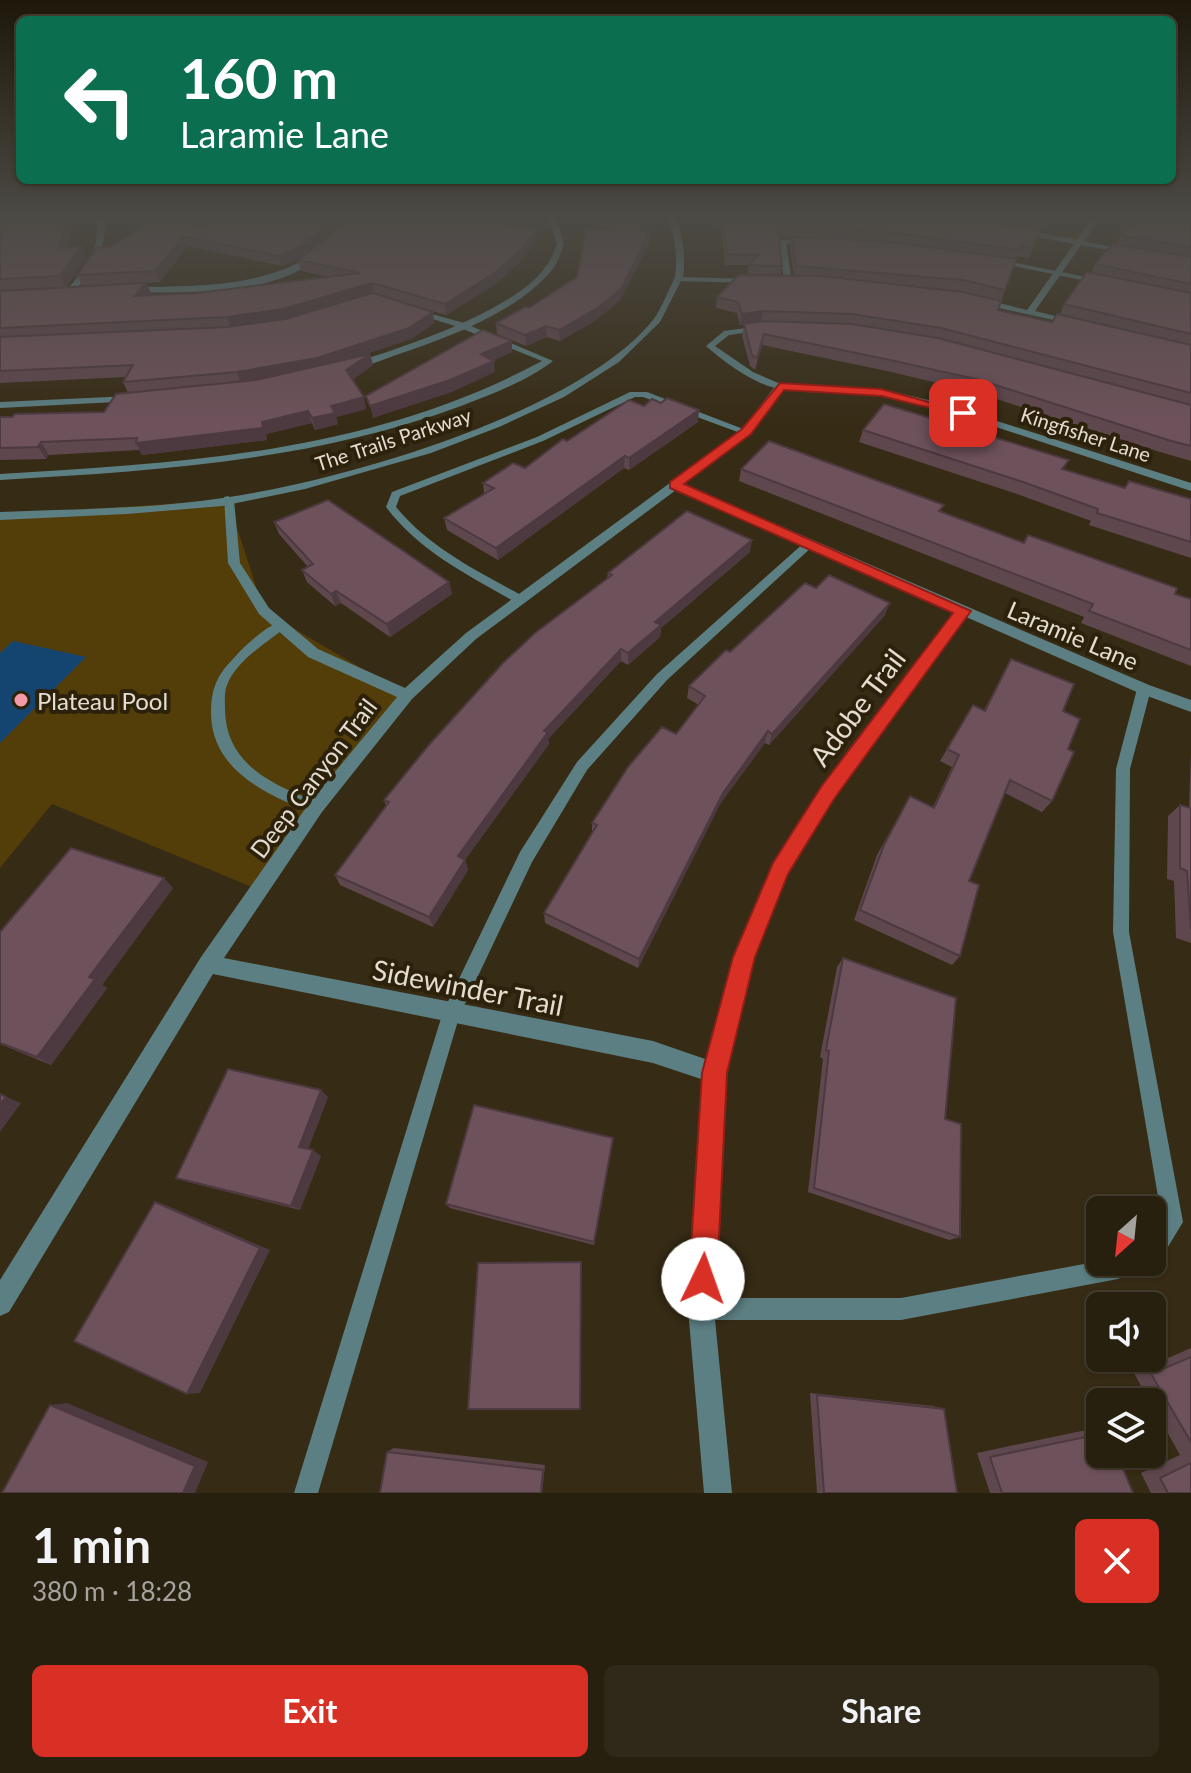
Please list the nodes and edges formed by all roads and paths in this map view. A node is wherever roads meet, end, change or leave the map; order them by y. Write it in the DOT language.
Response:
graph roads {
  1 [pos="73,288"];
  2 [pos="168,288"];
  3 [pos="531,288"];
  4 [pos="674,288"];
  5 [pos="1048,288"];
  6 [pos="113,291"];
  7 [pos="84,292"];
  8 [pos="55,293"];
  9 [pos="69,293"];
  10 [pos="973,300"];
  11 [pos="404,307"];
  12 [pos="1030,312"];
  13 [pos="461,325"];
  14 [pos="1088,327"];
  15 [pos="776,328"];
  16 [pos="342,368"];
  17 [pos="780,387"];
  18 [pos="140,398"];
  19 [pos="0,405"];
  20 [pos="746,432"];
  21 [pos="0,477"];
  22 [pos="675,485"];
  23 [pos="1191,487"];
  24 [pos="228,500"];
  25 [pos="0,516"];
  26 [pos="809,544"];
  27 [pos="519,599"];
  28 [pos="963,611"];
  29 [pos="281,625"];
  30 [pos="1144,689"];
  31 [pos="407,695"];
  32 [pos="1191,706"];
  33 [pos="316,807"];
  34 [pos="208,964"];
  35 [pos="452,1012"];
  36 [pos="715,1073"];
  37 [pos="1166,1232"];
  38 [pos="1086,1274"];
  39 [pos="0,1303"];
  40 [pos="701,1309"];
  41 [pos="306,1493"];
  42 [pos="718,1493"];
  1 -- 9 [label="street"];
  2 -- 6 [label="street"];
  3 -- 13 [label="street"];
  4 -- 24 [label="street, The Trails Parkway"];
  5 -- 12 [label="street"];
  7 -- 9 [label="street"];
  8 -- 9 [label="street"];
  10 -- 12 [label="street"];
  11 -- 13 [label="lane"];
  12 -- 14 [label="street"];
  13 -- 16 [label="street"];
  13 -- 21 [label="lane"];
  15 -- 17 [label="lane"];
  17 -- 20 [label="street, Deep Canyon Trail"];
  17 -- 23 [label="street, Kingfisher Lane"];
  18 -- 19 [label="street"];
  20 -- 22 [label="street, Deep Canyon Trail"];
  20 -- 27 [label="lane"];
  22 -- 26 [label="street, Laramie Lane"];
  22 -- 27 [label="street, Deep Canyon Trail"];
  24 -- 25 [label="street, The Trails Parkway"];
  24 -- 29 [label="street"];
  26 -- 28 [label="street, Laramie Lane"];
  26 -- 35 [label="lane"];
  27 -- 31 [label="street, Deep Canyon Trail"];
  28 -- 30 [label="street, Laramie Lane"];
  28 -- 36 [label="street, Adobe Trail"];
  29 -- 31 [label="street"];
  29 -- 33 [label="lane"];
  30 -- 32 [label="street, Laramie Lane"];
  30 -- 37 [label="lane"];
  31 -- 33 [label="street, Deep Canyon Trail"];
  33 -- 34 [label="street, Deep Canyon Trail"];
  34 -- 35 [label="street, Sidewinder Trail"];
  34 -- 39 [label="street, Deep Canyon Trail"];
  35 -- 36 [label="street, Sidewinder Trail"];
  35 -- 41 [label="lane"];
  36 -- 40 [label="street, Adobe Trail"];
  38 -- 40 [label="lane"];
  40 -- 42 [label="street, Adobe Trail"];
}
